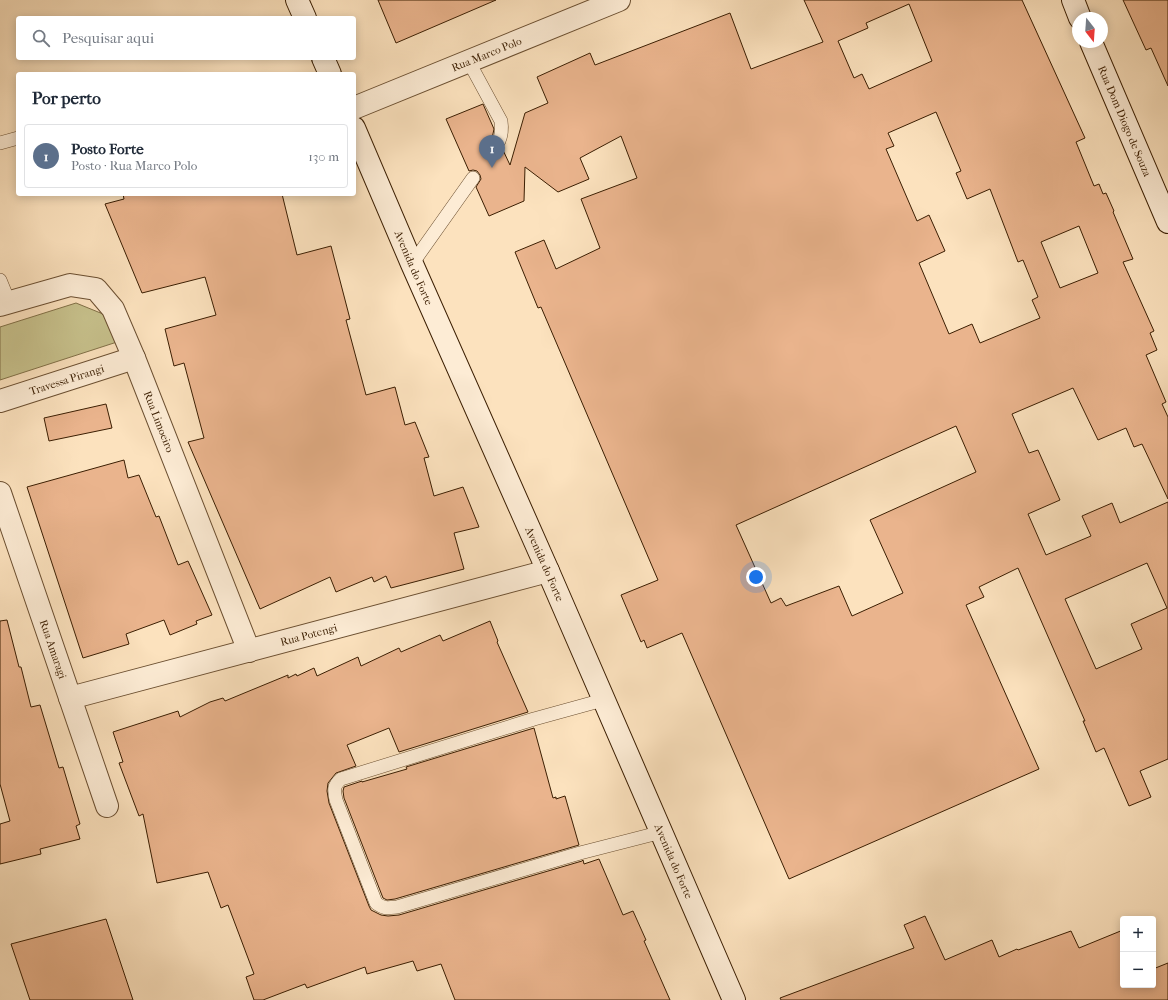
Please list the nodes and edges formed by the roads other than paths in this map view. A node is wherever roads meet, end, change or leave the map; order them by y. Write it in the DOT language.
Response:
graph roads {
  1 [pos="297,0"];
  2 [pos="619,0"];
  3 [pos="1072,0"];
  4 [pos="1077,12"];
  5 [pos="304,16"];
  6 [pos="1094,48"];
  7 [pos="324,60"];
  8 [pos="469,62"];
  9 [pos="329,72"];
  10 [pos="356,107"];
  11 [pos="356,133"];
  12 [pos="16,139"];
  13 [pos="499,141"];
  14 [pos="0,143"];
  15 [pos="473,178"];
  16 [pos="1168,222"];
  17 [pos="412,264"];
  18 [pos="0,280"];
  19 [pos="5,304"];
  20 [pos="134,358"];
  21 [pos="0,401"];
  22 [pos="0,493"];
  23 [pos="548,571"];
  24 [pos="249,651"];
  25 [pos="70,698"];
  26 [pos="603,700"];
  27 [pos="107,806"];
  28 [pos="662,832"];
  29 [pos="734,1000"];
  1 -- 5 [label="street"];
  2 -- 8 [label="street, Rua Marco Polo"];
  3 -- 4 [label="street"];
  6 -- 16 [label="street, Rua Dom Diogo de Souza"];
  7 -- 9 [label="street"];
  8 -- 10 [label="street, Rua Marco Polo"];
  8 -- 13 [label="lane"];
  11 -- 17 [label="street, Avenida do Forte"];
  12 -- 14 [label="lane"];
  15 -- 17 [label="lane"];
  17 -- 23 [label="street, Avenida do Forte"];
  18 -- 19 [label="lane"];
  19 -- 20 [label="street, Rua Limoeiro"];
  20 -- 21 [label="street, Travessa Pirangi"];
  20 -- 24 [label="street, Rua Limoeiro"];
  22 -- 25 [label="street, Rua Amaragi"];
  23 -- 24 [label="street, Rua Potengi"];
  23 -- 26 [label="street, Avenida do Forte"];
  24 -- 25 [label="street, Rua Potengi"];
  25 -- 27 [label="street, Rua Amaragi"];
  26 -- 28 [label="street, Avenida do Forte"];
  26 -- 28 [label="lane"];
  28 -- 29 [label="street, Avenida do Forte"];
}
